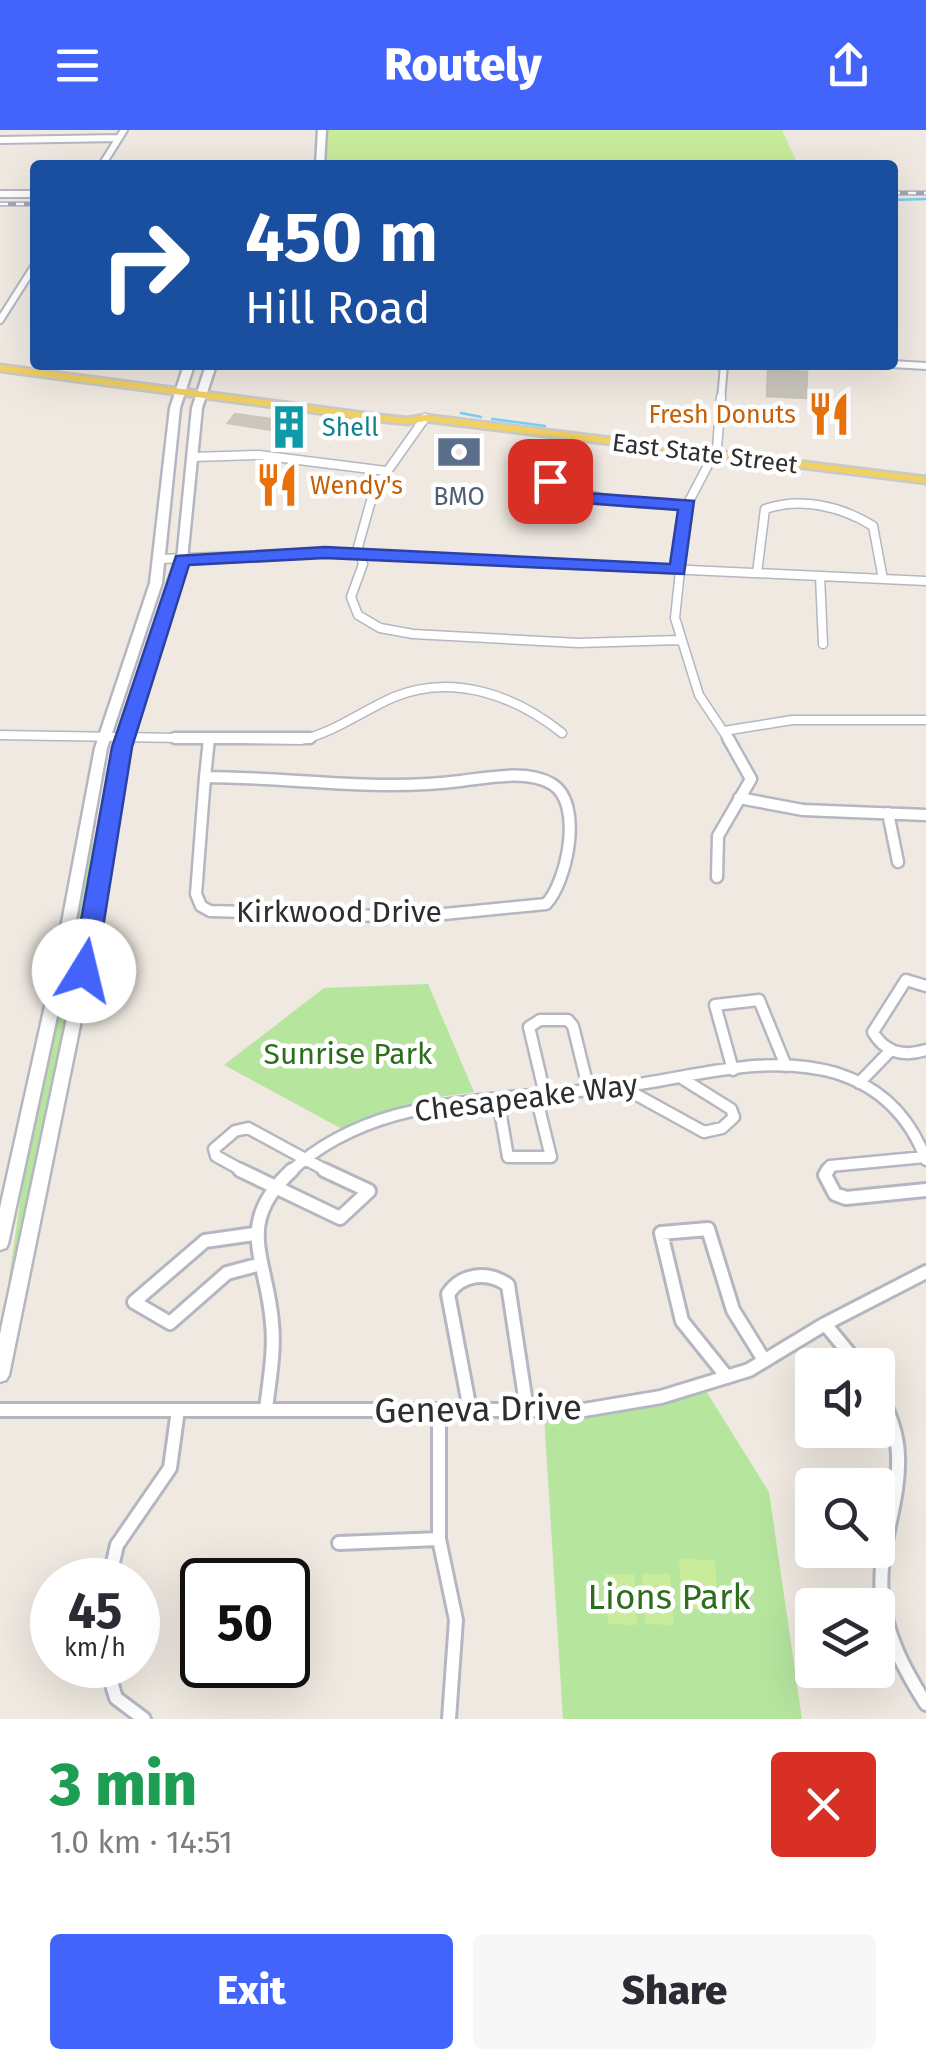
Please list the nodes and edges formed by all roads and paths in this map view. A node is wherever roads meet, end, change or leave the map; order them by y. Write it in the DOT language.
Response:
graph roads {
  1 [pos="124,130"];
  2 [pos="314,130"];
  3 [pos="322,130"];
  4 [pos="119,138"];
  5 [pos="0,140"];
  6 [pos="105,160"];
  7 [pos="311,160"];
  8 [pos="320,160"];
  9 [pos="0,194"];
  10 [pos="30,194"];
  11 [pos="30,273"];
  12 [pos="0,320"];
  13 [pos="0,359"];
  14 [pos="30,363"];
  15 [pos="898,364"];
  16 [pos="926,366"];
  17 [pos="0,368"];
  18 [pos="76,370"];
  19 [pos="187,370"];
  20 [pos="208,370"];
  21 [pos="724,370"];
  22 [pos="179,387"];
  23 [pos="202,390"];
  24 [pos="425,418"];
  25 [pos="715,455"];
  26 [pos="193,457"];
  27 [pos="536,465"];
  28 [pos="386,471"];
  29 [pos="926,480"];
  30 [pos="688,505"];
  31 [pos="360,554"];
  32 [pos="160,559"];
  33 [pos="182,560"];
  34 [pos="678,570"];
  35 [pos="757,573"];
  36 [pos="820,576"];
  37 [pos="884,579"];
  38 [pos="926,581"];
  39 [pos="679,640"];
  40 [pos="823,644"];
  41 [pos="926,720"];
  42 [pos="724,731"];
  43 [pos="562,733"];
  44 [pos="0,734"];
  45 [pos="104,736"];
  46 [pos="125,737"];
  47 [pos="209,739"];
  48 [pos="205,777"];
  49 [pos="739,798"];
  50 [pos="888,813"];
  51 [pos="926,815"];
  52 [pos="898,862"];
  53 [pos="717,877"];
  54 [pos="926,986"];
  55 [pos="890,1050"];
  56 [pos="926,1050"];
  57 [pos="786,1066"];
  58 [pos="733,1070"];
  59 [pos="682,1078"];
  60 [pos="859,1083"];
  61 [pos="623,1087"];
  62 [pos="588,1090"];
  63 [pos="540,1095"];
  64 [pos="498,1098"];
  65 [pos="921,1130"];
  66 [pos="926,1158"];
  67 [pos="305,1161"];
  68 [pos="274,1189"];
  69 [pos="926,1190"];
  70 [pos="254,1234"];
  71 [pos="0,1244"];
  72 [pos="256,1266"];
  73 [pos="926,1272"];
  74 [pos="825,1324"];
  75 [pos="845,1348"];
  76 [pos="764,1360"];
  77 [pos="0,1374"];
  78 [pos="727,1378"];
  79 [pos="0,1410"];
  80 [pos="178,1410"];
  81 [pos="266,1410"];
  82 [pos="470,1410"];
  83 [pos="527,1410"];
  84 [pos="440,1411"];
  85 [pos="895,1424"];
  86 [pos="439,1539"];
  87 [pos="339,1544"];
  88 [pos="114,1558"];
  89 [pos="111,1688"];
  90 [pos="926,1704"];
  91 [pos="144,1719"];
  92 [pos="449,1719"];
  1 -- 4 [label="street"];
  2 -- 7 [label="main road"];
  3 -- 8 [label="main road"];
  4 -- 5 [label="street"];
  4 -- 6 [label="street"];
  9 -- 10 [label="street"];
  11 -- 12 [label="street"];
  13 -- 14 [label="main road"];
  15 -- 16 [label="street"];
  17 -- 22 [label="main road, East State Street"];
  18 -- 22 [label="main road, East State Street"];
  19 -- 22 [label="main road"];
  20 -- 23 [label="main road"];
  21 -- 25 [label="street"];
  22 -- 23 [label="main road, East State Street"];
  22 -- 32 [label="main road"];
  23 -- 24 [label="main road, East State Street"];
  23 -- 26 [label="main road"];
  24 -- 25 [label="main road, East State Street"];
  24 -- 28 [label="street"];
  25 -- 29 [label="main road, East State Street"];
  25 -- 30 [label="street"];
  26 -- 28 [label="street"];
  26 -- 33 [label="main road"];
  27 -- 30 [label="street"];
  28 -- 31 [label="street"];
  30 -- 34 [label="street"];
  31 -- 33 [label="street"];
  31 -- 34 [label="street"];
  31 -- 39 [label="street"];
  32 -- 33 [label="street"];
  32 -- 45 [label="main road"];
  33 -- 46 [label="main road"];
  34 -- 35 [label="street"];
  34 -- 39 [label="street"];
  35 -- 36 [label="street"];
  35 -- 37 [label="street"];
  36 -- 37 [label="street"];
  36 -- 40 [label="street"];
  37 -- 38 [label="street"];
  39 -- 42 [label="street"];
  41 -- 42 [label="street"];
  42 -- 49 [label="street"];
  43 -- 47 [label="street"];
  44 -- 45 [label="street"];
  45 -- 46 [label="street"];
  45 -- 71 [label="main road"];
  46 -- 47 [label="street"];
  46 -- 77 [label="main road"];
  47 -- 48 [label="street, Kirkwood Drive"];
  48 -- 48 [label="street, Kirkwood Drive"];
  49 -- 50 [label="street"];
  49 -- 53 [label="street"];
  50 -- 51 [label="street"];
  50 -- 52 [label="street"];
  54 -- 55 [label="street"];
  55 -- 56 [label="street"];
  55 -- 60 [label="street"];
  57 -- 58 [label="street, Chesapeake Way"];
  57 -- 58 [label="street"];
  57 -- 60 [label="street, Chesapeake Way"];
  58 -- 59 [label="street, Chesapeake Way"];
  59 -- 61 [label="street, Chesapeake Way"];
  59 -- 61 [label="street"];
  60 -- 65 [label="street, Chesapeake Way"];
  61 -- 62 [label="street, Chesapeake Way"];
  62 -- 63 [label="street, Chesapeake Way"];
  62 -- 63 [label="street"];
  63 -- 64 [label="street, Chesapeake Way"];
  63 -- 64 [label="street"];
  64 -- 67 [label="street, Chesapeake Way"];
  65 -- 66 [label="street, Chesapeake Way"];
  66 -- 69 [label="street"];
  67 -- 68 [label="street, Chesapeake Way"];
  67 -- 68 [label="street"];
  67 -- 68 [label="street"];
  68 -- 70 [label="street, Chesapeake Way"];
  70 -- 72 [label="street, Chesapeake Way"];
  70 -- 72 [label="street"];
  72 -- 81 [label="street, Chesapeake Way"];
  73 -- 74 [label="street, Geneva Drive"];
  74 -- 75 [label="street"];
  74 -- 76 [label="street, Geneva Drive"];
  76 -- 78 [label="street, Geneva Drive"];
  76 -- 78 [label="street"];
  78 -- 83 [label="street, Geneva Drive"];
  79 -- 80 [label="street, Geneva Drive"];
  80 -- 81 [label="street, Geneva Drive"];
  80 -- 88 [label="street"];
  81 -- 84 [label="street, Geneva Drive"];
  82 -- 83 [label="street, Geneva Drive"];
  82 -- 83 [label="street"];
  82 -- 84 [label="street, Geneva Drive"];
  84 -- 86 [label="street"];
  85 -- 90 [label="street"];
  86 -- 87 [label="street"];
  86 -- 92 [label="street"];
  89 -- 91 [label="street"];
}
